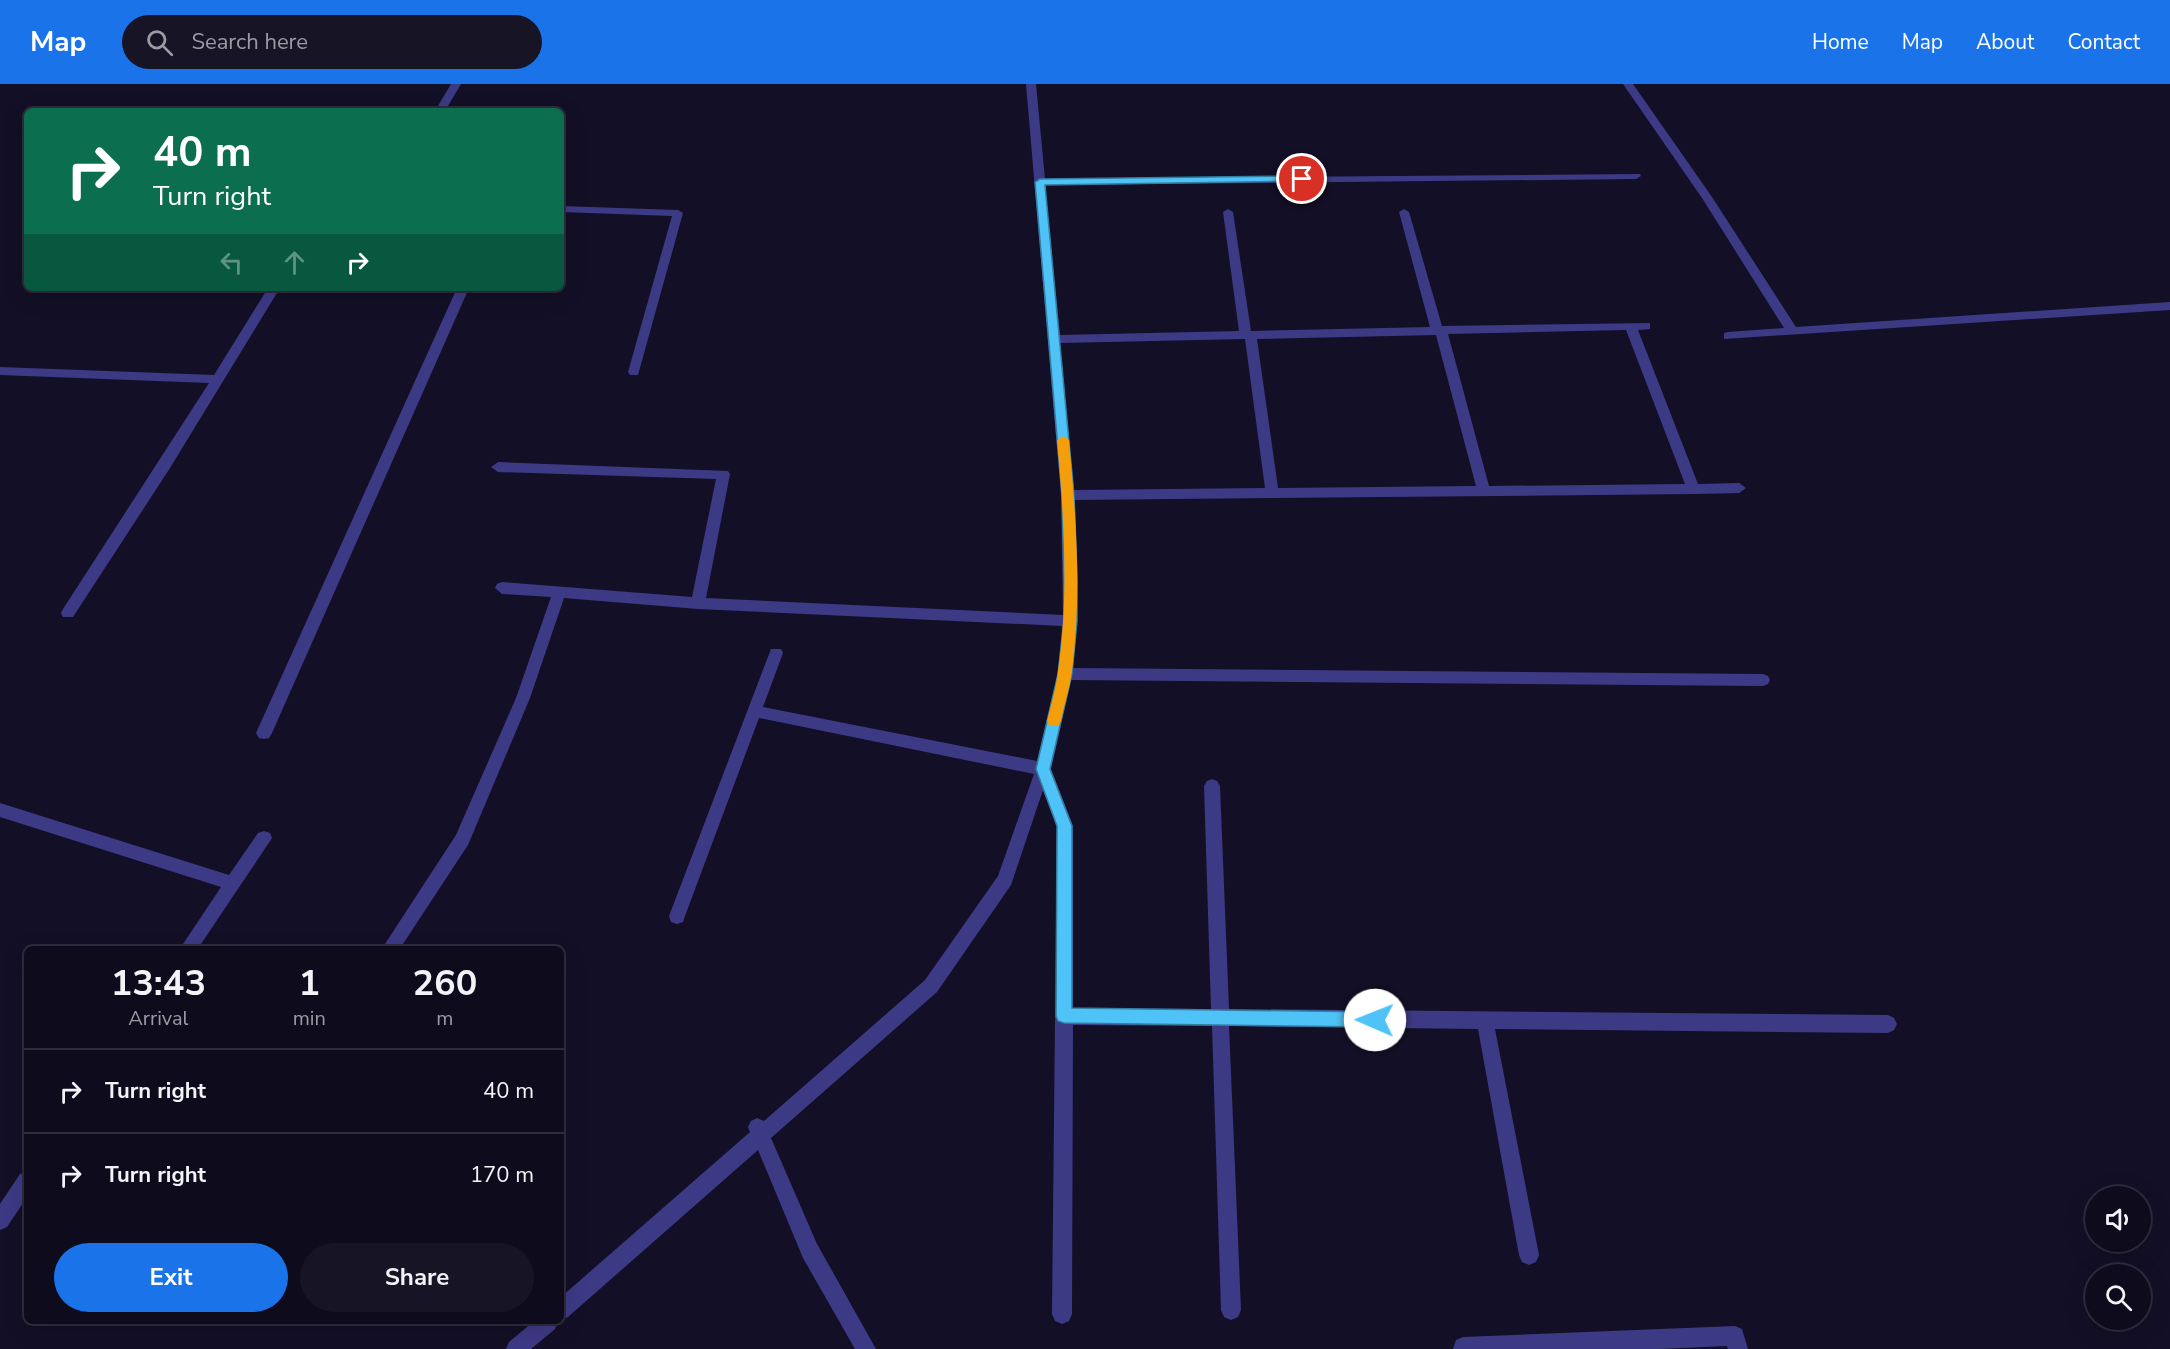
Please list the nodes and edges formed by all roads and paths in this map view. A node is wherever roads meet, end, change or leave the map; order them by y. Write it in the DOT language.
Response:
graph roads {
  1 [pos="456,84"];
  2 [pos="1031,84"];
  3 [pos="1628,84"];
  4 [pos="442,108"];
  5 [pos="1636,176"];
  6 [pos="1040,182"];
  7 [pos="564,208"];
  8 [pos="1228,212"];
  9 [pos="1404,212"];
  10 [pos="272,291"];
  11 [pos="462,291"];
  12 [pos="2170,306"];
  13 [pos="1630,326"];
  14 [pos="1646,326"];
  15 [pos="1439,330"];
  16 [pos="1792,332"];
  17 [pos="1248,335"];
  18 [pos="1728,336"];
  19 [pos="1054,339"];
  20 [pos="0,371"];
  21 [pos="634,372"];
  22 [pos="218,379"];
  23 [pos="498,467"];
  24 [pos="1739,488"];
  25 [pos="1694,489"];
  26 [pos="1484,491"];
  27 [pos="1272,493"];
  28 [pos="1068,495"];
  29 [pos="502,588"];
  30 [pos="560,593"];
  31 [pos="698,603"];
  32 [pos="68,613"];
  33 [pos="1070,621"];
  34 [pos="776,653"];
  35 [pos="1065,674"];
  36 [pos="1762,680"];
  37 [pos="754,711"];
  38 [pos="264,733"];
  39 [pos="1043,769"];
  40 [pos="1212,786"];
  41 [pos="0,810"];
  42 [pos="264,838"];
  43 [pos="232,883"];
  44 [pos="677,916"];
  45 [pos="190,946"];
  46 [pos="392,946"];
  47 [pos="1064,1016"];
  48 [pos="1221,1018"];
  49 [pos="1485,1021"];
  50 [pos="1888,1024"];
  51 [pos="759,1131"];
  52 [pos="24,1184"];
  53 [pos="0,1220"];
  54 [pos="1529,1255"];
  55 [pos="564,1307"];
  56 [pos="1232,1310"];
  57 [pos="1062,1314"];
  58 [pos="546,1324"];
  59 [pos="516,1349"];
  60 [pos="866,1349"];
  61 [pos="1463,1349"];
  62 [pos="1738,1349"];
  1 -- 4 [label="street"];
  2 -- 6 [label="street"];
  3 -- 16 [label="street"];
  5 -- 6 [label="street"];
  6 -- 19 [label="street"];
  7 -- 21 [label="street"];
  8 -- 17 [label="street"];
  9 -- 15 [label="street"];
  10 -- 22 [label="street"];
  11 -- 38 [label="street"];
  12 -- 16 [label="street"];
  13 -- 14 [label="street"];
  13 -- 15 [label="street"];
  13 -- 25 [label="street"];
  15 -- 17 [label="street"];
  15 -- 26 [label="street"];
  16 -- 18 [label="street"];
  17 -- 19 [label="street"];
  17 -- 27 [label="street"];
  19 -- 28 [label="street"];
  20 -- 22 [label="street"];
  22 -- 32 [label="street"];
  23 -- 31 [label="street"];
  24 -- 25 [label="street"];
  25 -- 26 [label="street"];
  26 -- 27 [label="street"];
  27 -- 28 [label="street"];
  28 -- 33 [label="street"];
  29 -- 30 [label="street"];
  30 -- 31 [label="street"];
  30 -- 46 [label="street"];
  31 -- 33 [label="street"];
  33 -- 35 [label="street"];
  34 -- 37 [label="street"];
  35 -- 36 [label="street"];
  35 -- 39 [label="street"];
  37 -- 39 [label="street"];
  37 -- 44 [label="street"];
  39 -- 47 [label="street"];
  39 -- 51 [label="street"];
  40 -- 48 [label="street"];
  41 -- 43 [label="street"];
  42 -- 43 [label="street"];
  43 -- 45 [label="street"];
  47 -- 48 [label="street"];
  47 -- 57 [label="street"];
  48 -- 49 [label="street"];
  48 -- 56 [label="street"];
  49 -- 50 [label="street"];
  49 -- 54 [label="street"];
  51 -- 55 [label="street"];
  51 -- 60 [label="street"];
  52 -- 53 [label="street"];
  58 -- 59 [label="street"];
  61 -- 62 [label="street"];
}
